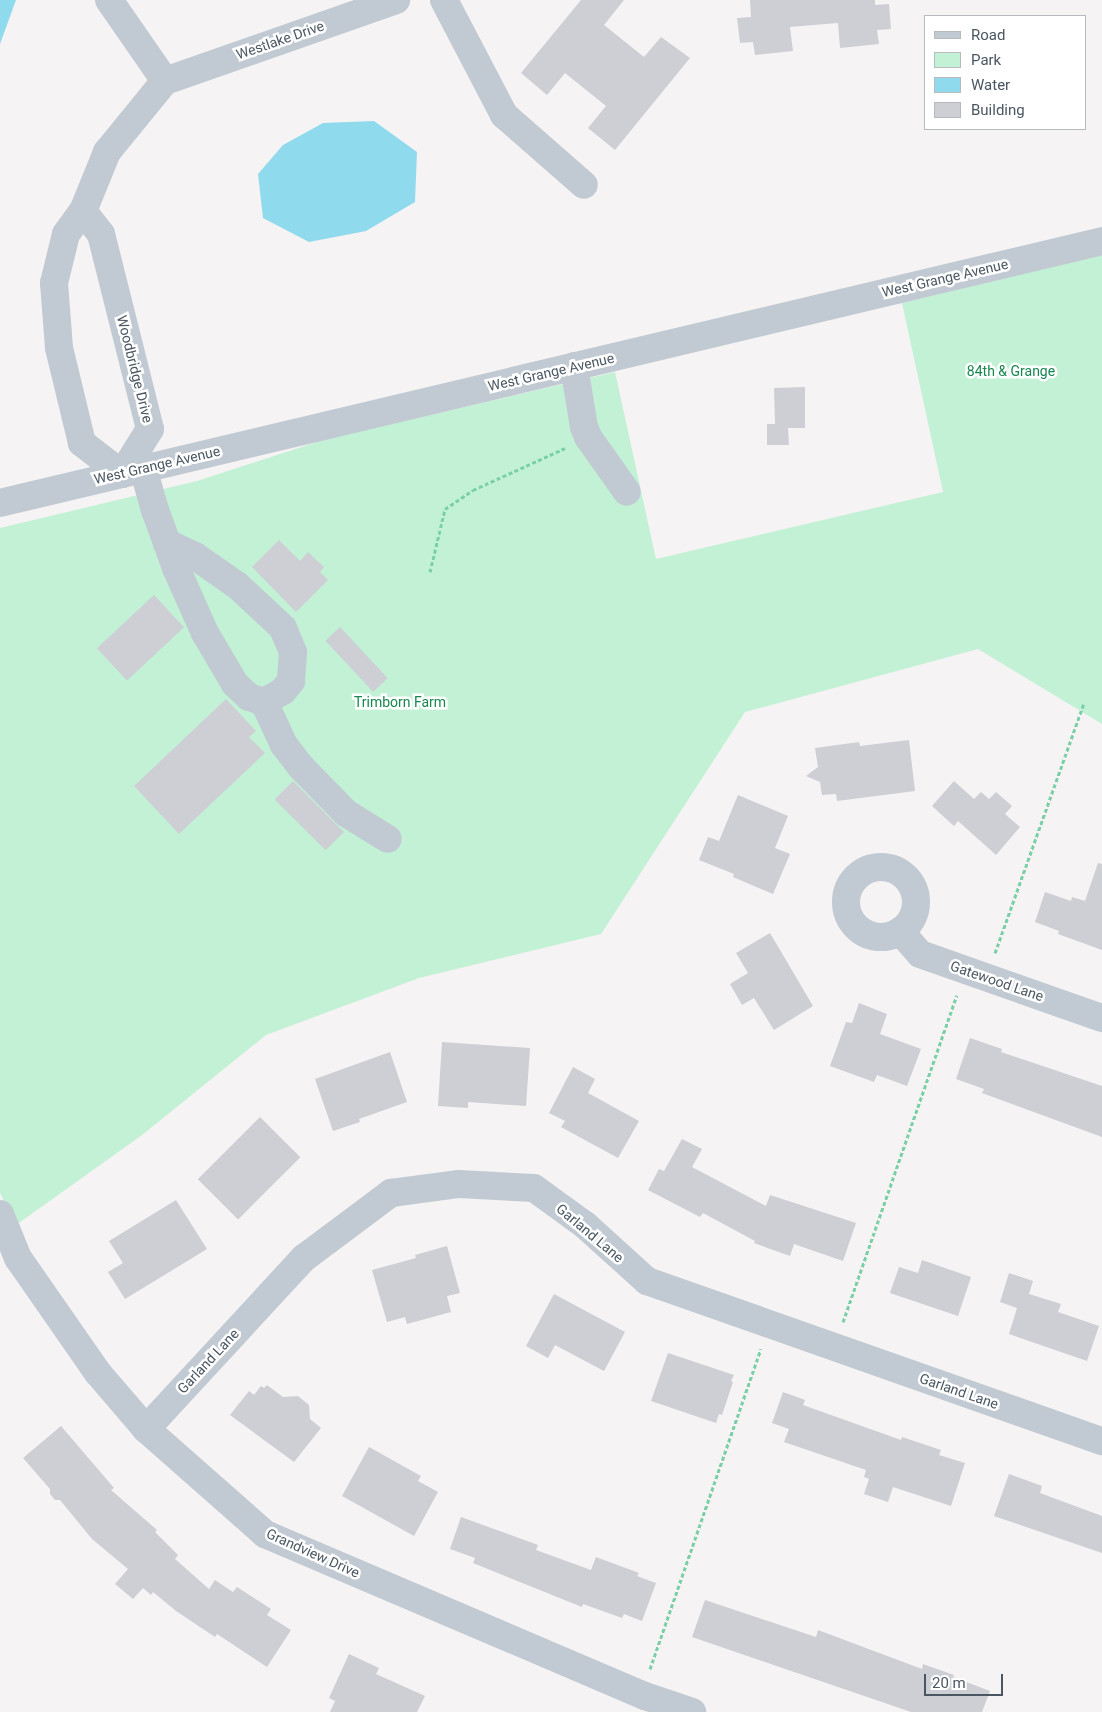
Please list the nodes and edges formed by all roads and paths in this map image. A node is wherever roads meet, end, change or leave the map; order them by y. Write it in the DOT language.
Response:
graph roads {
  1 [pos="109,0"];
  2 [pos="396,0"];
  3 [pos="444,0"];
  4 [pos="164,81"];
  5 [pos="584,185"];
  6 [pos="83,211"];
  7 [pos="1102,241"];
  8 [pos="574,366"];
  9 [pos="588,437"];
  10 [pos="133,471"];
  11 [pos="627,492"];
  12 [pos="0,503"];
  13 [pos="167,543"];
  14 [pos="430,572"];
  15 [pos="264,702"];
  16 [pos="1084,703"];
  17 [pos="388,839"];
  18 [pos="900,931"];
  19 [pos="976,974"];
  20 [pos="1102,1018"];
  21 [pos="0,1214"];
  22 [pos="770,1325"];
  23 [pos="841,1327"];
  24 [pos="146,1428"];
  25 [pos="1102,1441"];
  26 [pos="645,1696"];
  27 [pos="683,1710"];
  1 -- 4 [label="street"];
  2 -- 4 [label="street, Westlake Drive"];
  3 -- 5 [label="street"];
  4 -- 6 [label="street"];
  6 -- 10 [label="street, Woodbridge Drive"];
  6 -- 10 [label="street"];
  7 -- 8 [label="street, West Grange Avenue"];
  8 -- 9 [label="street"];
  8 -- 10 [label="street, West Grange Avenue"];
  9 -- 11 [label="street"];
  9 -- 14 [label="path"];
  10 -- 12 [label="street, West Grange Avenue"];
  10 -- 13 [label="street"];
  13 -- 15 [label="street"];
  13 -- 15 [label="street"];
  15 -- 17 [label="street"];
  16 -- 19 [label="path"];
  18 -- 19 [label="street, Gatewood Lane"];
  19 -- 20 [label="street, Gatewood Lane"];
  19 -- 23 [label="path"];
  21 -- 24 [label="street, Grandview Drive"];
  22 -- 24 [label="street, Garland Lane"];
  22 -- 25 [label="street, Garland Lane"];
  22 -- 26 [label="path"];
  24 -- 26 [label="street, Grandview Drive"];
  26 -- 27 [label="street, Grandview Drive"];
}
